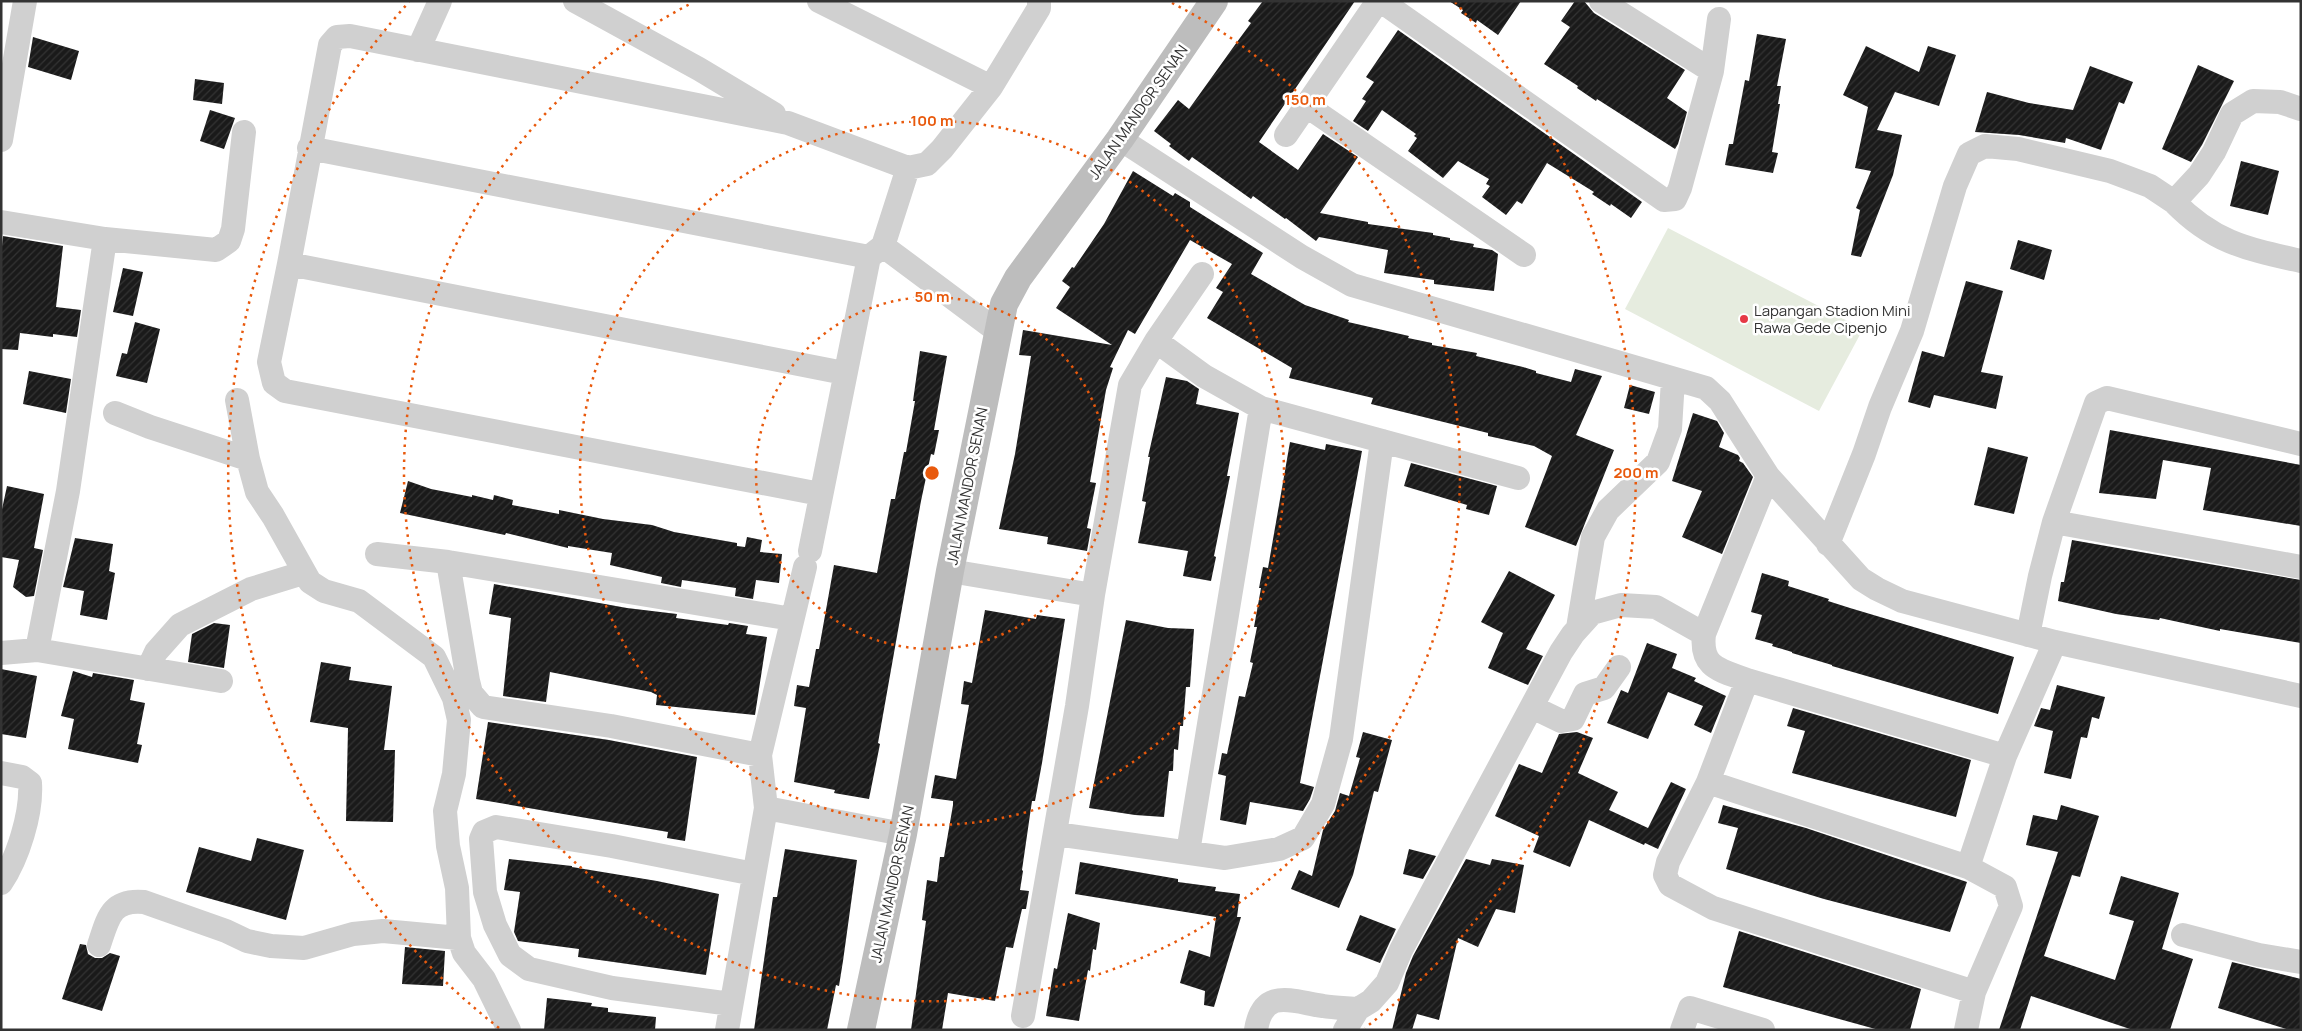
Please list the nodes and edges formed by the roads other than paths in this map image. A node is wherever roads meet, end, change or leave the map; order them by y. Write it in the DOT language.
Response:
graph roads {
  1 [pos="25,1"];
  2 [pos="440,1"];
  3 [pos="575,1"];
  4 [pos="819,1"];
  5 [pos="1040,1"];
  6 [pos="1214,1"];
  7 [pos="1379,1"];
  8 [pos="1601,1"];
  9 [pos="1719,19"];
  10 [pos="418,50"];
  11 [pos="8,58"];
  12 [pos="1712,71"];
  13 [pos="991,87"];
  14 [pos="1307,106"];
  15 [pos="2301,109"];
  16 [pos="788,123"];
  17 [pos="244,132"];
  18 [pos="1286,135"];
  19 [pos="1120,139"];
  20 [pos="1,140"];
  21 [pos="309,148"];
  22 [pos="908,168"];
  23 [pos="2174,202"];
  24 [pos="1,222"];
  25 [pos="105,239"];
  26 [pos="876,251"];
  27 [pos="1524,255"];
  28 [pos="2301,261"];
  29 [pos="290,264"];
  30 [pos="1202,274"];
  31 [pos="997,331"];
  32 [pos="1156,341"];
  33 [pos="844,373"];
  34 [pos="1673,379"];
  35 [pos="237,400"];
  36 [pos="1261,408"];
  37 [pos="116,413"];
  38 [pos="1382,441"];
  39 [pos="2301,444"];
  40 [pos="248,459"];
  41 [pos="1768,476"];
  42 [pos="1518,478"];
  43 [pos="820,494"];
  44 [pos="2054,522"];
  45 [pos="1828,544"];
  46 [pos="377,554"];
  47 [pos="448,562"];
  48 [pos="2301,567"];
  49 [pos="950,571"];
  50 [pos="304,573"];
  51 [pos="1093,595"];
  52 [pos="792,619"];
  53 [pos="1578,628"];
  54 [pos="1704,634"];
  55 [pos="2028,635"];
  56 [pos="2055,642"];
  57 [pos="37,650"];
  58 [pos="1,653"];
  59 [pos="1619,667"];
  60 [pos="148,669"];
  61 [pos="1747,680"];
  62 [pos="220,681"];
  63 [pos="2301,696"];
  64 [pos="1532,707"];
  65 [pos="760,755"];
  66 [pos="2005,756"];
  67 [pos="1,773"];
  68 [pos="1708,782"];
  69 [pos="766,808"];
  70 [pos="903,834"];
  71 [pos="1056,834"];
  72 [pos="1188,852"];
  73 [pos="1968,868"];
  74 [pos="754,874"];
  75 [pos="1,883"];
  76 [pos="2183,935"];
  77 [pos="459,938"];
  78 [pos="99,945"];
  79 [pos="2301,962"];
  80 [pos="1974,992"];
  81 [pos="731,1004"];
  82 [pos="1358,1010"];
  83 [pos="1023,1016"];
  84 [pos="509,1030"];
  85 [pos="727,1030"];
  86 [pos="861,1030"];
  87 [pos="1256,1030"];
  88 [pos="1345,1030"];
  89 [pos="1682,1030"];
  90 [pos="1763,1030"];
  91 [pos="1966,1030"];
  1 -- 11 [label="street"];
  2 -- 10 [label="street"];
  3 -- 16 [label="street"];
  4 -- 13 [label="street"];
  5 -- 13 [label="street"];
  6 -- 19 [label="street, JALAN MANDOR SENAN"];
  7 -- 12 [label="street"];
  7 -- 14 [label="street"];
  8 -- 12 [label="street"];
  9 -- 12 [label="street"];
  10 -- 16 [label="street"];
  10 -- 21 [label="street"];
  11 -- 20 [label="street"];
  13 -- 22 [label="street"];
  14 -- 18 [label="street"];
  14 -- 27 [label="street"];
  15 -- 23 [label="street"];
  16 -- 22 [label="street"];
  17 -- 25 [label="street"];
  19 -- 31 [label="street, JALAN MANDOR SENAN"];
  19 -- 34 [label="street"];
  21 -- 26 [label="street"];
  21 -- 29 [label="street"];
  22 -- 26 [label="street"];
  23 -- 28 [label="street"];
  23 -- 45 [label="street"];
  24 -- 25 [label="street"];
  25 -- 57 [label="street"];
  26 -- 31 [label="street"];
  26 -- 33 [label="street"];
  29 -- 33 [label="street"];
  29 -- 43 [label="street"];
  30 -- 32 [label="street"];
  31 -- 49 [label="street, JALAN MANDOR SENAN"];
  32 -- 36 [label="street"];
  32 -- 51 [label="street"];
  33 -- 43 [label="street"];
  34 -- 41 [label="street"];
  34 -- 53 [label="street"];
  35 -- 40 [label="street"];
  36 -- 38 [label="street"];
  36 -- 72 [label="street"];
  37 -- 40 [label="street"];
  38 -- 42 [label="street"];
  38 -- 72 [label="street"];
  39 -- 44 [label="street"];
  40 -- 50 [label="street"];
  41 -- 45 [label="street"];
  41 -- 54 [label="street"];
  43 -- 52 [label="street"];
  44 -- 48 [label="street"];
  44 -- 55 [label="street"];
  45 -- 55 [label="street"];
  46 -- 47 [label="street"];
  47 -- 52 [label="street"];
  47 -- 65 [label="street"];
  49 -- 51 [label="street"];
  49 -- 70 [label="street, JALAN MANDOR SENAN"];
  50 -- 60 [label="street"];
  50 -- 77 [label="street"];
  51 -- 71 [label="street"];
  52 -- 65 [label="street"];
  53 -- 54 [label="street"];
  53 -- 64 [label="street"];
  54 -- 61 [label="street"];
  55 -- 56 [label="street"];
  56 -- 63 [label="street"];
  56 -- 66 [label="street"];
  57 -- 58 [label="street"];
  57 -- 60 [label="street"];
  59 -- 64 [label="street"];
  60 -- 62 [label="street"];
  61 -- 66 [label="street"];
  61 -- 68 [label="street"];
  64 -- 82 [label="street"];
  65 -- 69 [label="street"];
  66 -- 73 [label="street"];
  67 -- 75 [label="street"];
  68 -- 73 [label="street"];
  68 -- 80 [label="street"];
  69 -- 70 [label="street"];
  69 -- 74 [label="street"];
  70 -- 86 [label="street, JALAN MANDOR SENAN"];
  71 -- 72 [label="street"];
  71 -- 83 [label="street"];
  73 -- 80 [label="street"];
  74 -- 81 [label="street"];
  74 -- 81 [label="street"];
  76 -- 79 [label="street"];
  77 -- 78 [label="street"];
  77 -- 84 [label="street"];
  80 -- 91 [label="street"];
  81 -- 85 [label="street"];
  82 -- 87 [label="street"];
  82 -- 88 [label="street"];
  89 -- 90 [label="street"];
}
